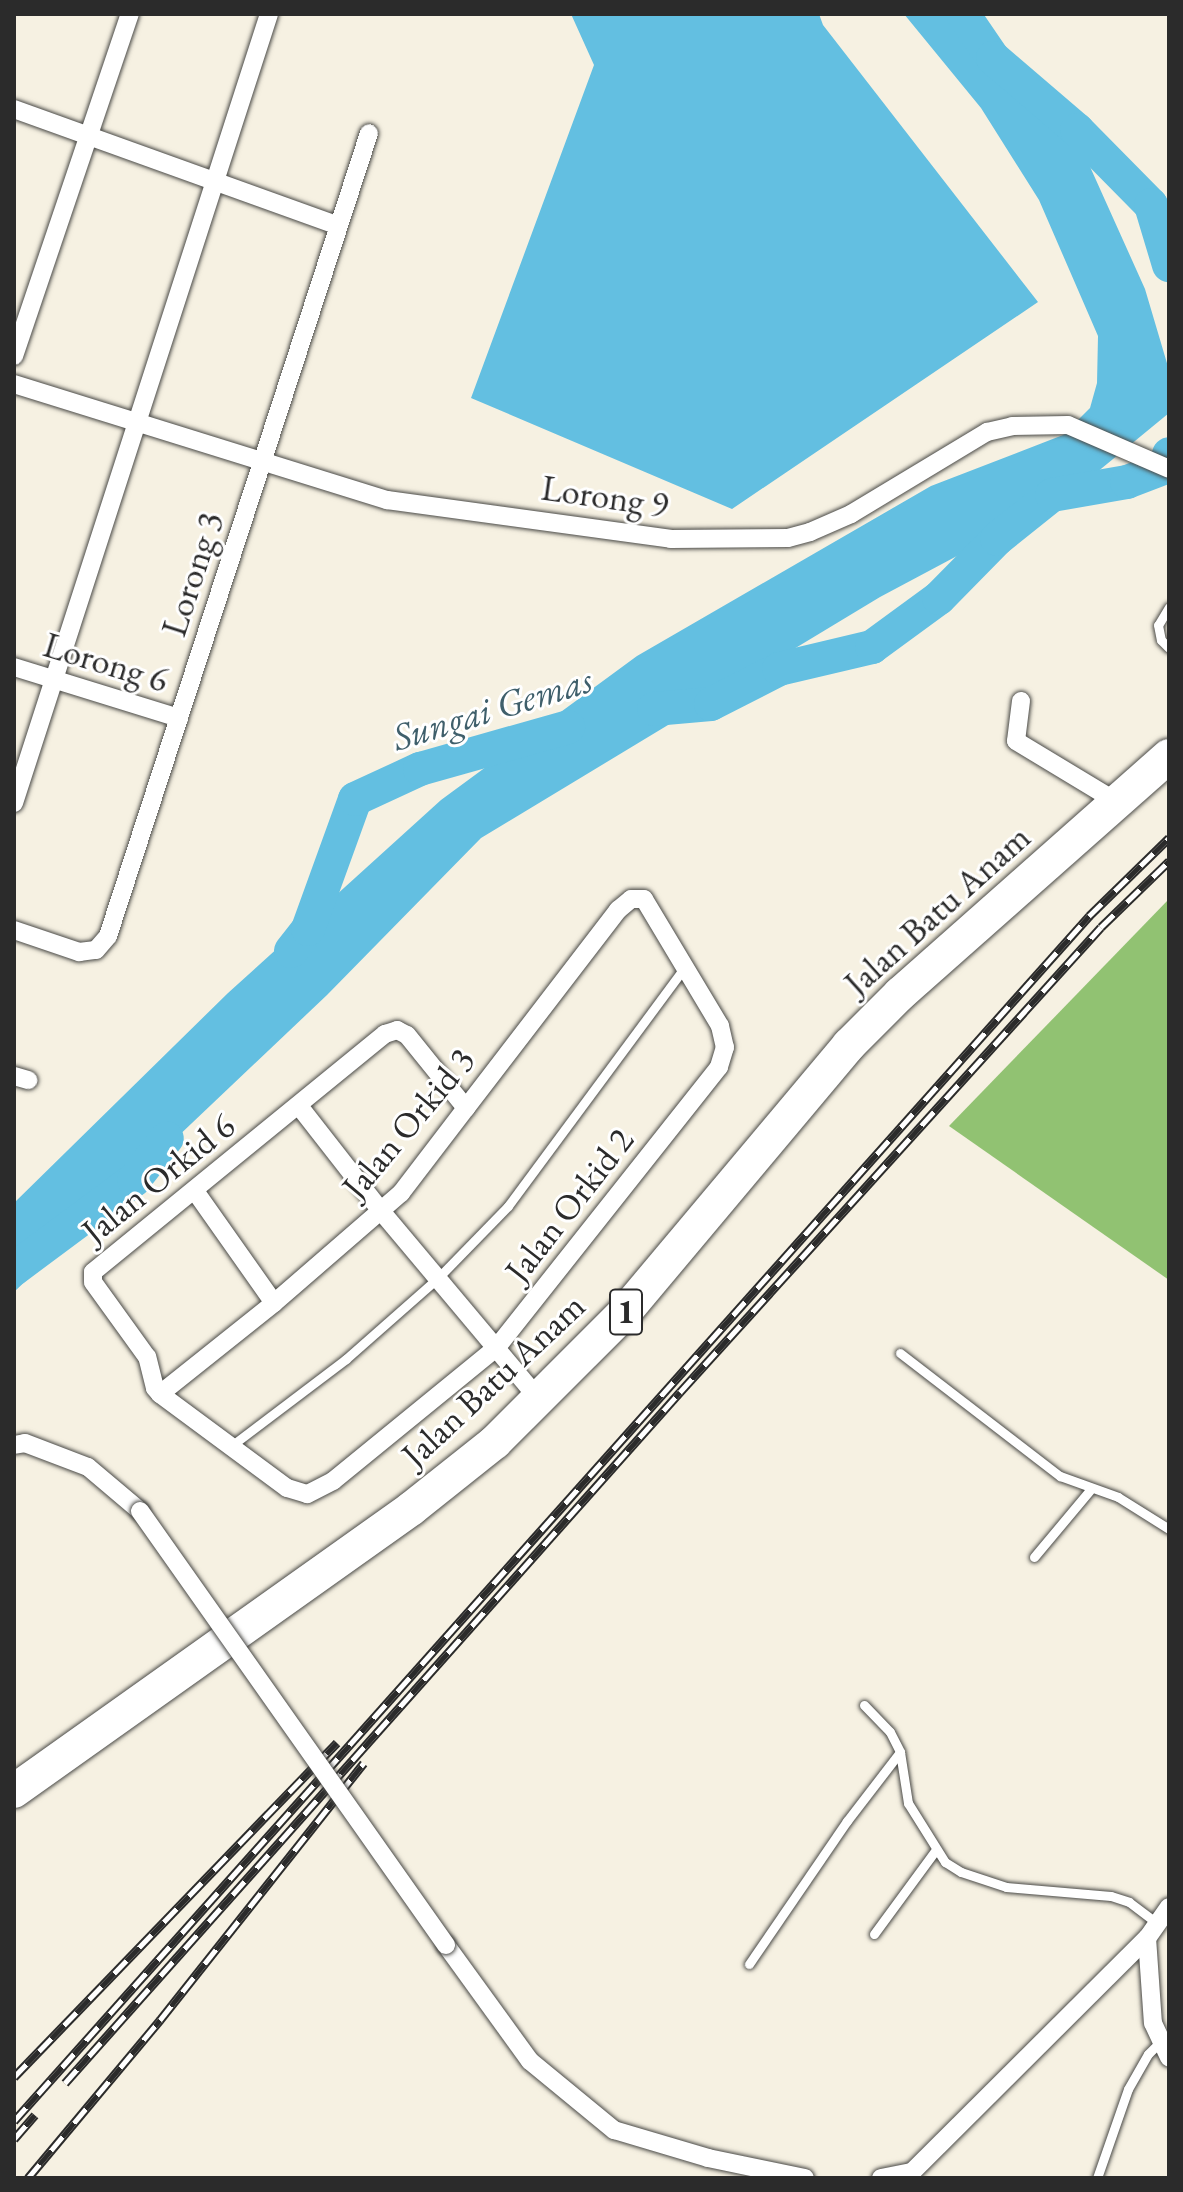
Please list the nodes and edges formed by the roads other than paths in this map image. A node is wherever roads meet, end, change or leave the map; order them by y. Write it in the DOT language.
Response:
graph roads {
  1 [pos="130,14"];
  2 [pos="269,14"];
  3 [pos="14,109"];
  4 [pos="369,133"];
  5 [pos="86,135"];
  6 [pos="214,181"];
  7 [pos="337,225"];
  8 [pos="14,356"];
  9 [pos="14,384"];
  10 [pos="135,419"];
  11 [pos="262,462"];
  12 [pos="1169,469"];
  13 [pos="1169,607"];
  14 [pos="1169,648"];
  15 [pos="14,667"];
  16 [pos="54,681"];
  17 [pos="1021,701"];
  18 [pos="179,718"];
  19 [pos="1169,756"];
  20 [pos="1117,802"];
  21 [pos="14,803"];
  22 [pos="639,897"];
  23 [pos="14,930"];
  24 [pos="686,965"];
  25 [pos="299,1106"];
  26 [pos="466,1108"];
  27 [pos="195,1191"];
  28 [pos="381,1211"];
  29 [pos="438,1278"];
  30 [pos="274,1303"];
  31 [pos="496,1348"];
  32 [pos="900,1353"];
  33 [pos="160,1394"];
  34 [pos="539,1399"];
  35 [pos="14,1445"];
  36 [pos="231,1446"];
  37 [pos="1090,1490"];
  38 [pos="1169,1529"];
  39 [pos="1034,1557"];
  40 [pos="864,1705"];
  41 [pos="900,1752"];
  42 [pos="14,1791"];
  43 [pos="935,1851"];
  44 [pos="1169,1907"];
  45 [pos="1152,1930"];
  46 [pos="874,1934"];
  47 [pos="749,1964"];
  48 [pos="1164,2050"];
  49 [pos="913,2175"];
  50 [pos="805,2178"];
  51 [pos="881,2178"];
  52 [pos="1097,2178"];
  1 -- 5 [label="street"];
  2 -- 6 [label="street"];
  3 -- 5 [label="street"];
  4 -- 7 [label="street, Lorong 3"];
  5 -- 6 [label="street"];
  5 -- 8 [label="street"];
  6 -- 7 [label="street"];
  6 -- 10 [label="street"];
  7 -- 11 [label="street, Lorong 3"];
  9 -- 10 [label="street, Lorong 9"];
  10 -- 11 [label="street, Lorong 9"];
  10 -- 16 [label="street"];
  11 -- 12 [label="street, Lorong 9"];
  11 -- 18 [label="street, Lorong 3"];
  13 -- 14 [label="lane"];
  15 -- 16 [label="street, Lorong 6"];
  16 -- 18 [label="street, Lorong 6"];
  16 -- 21 [label="street"];
  17 -- 20 [label="street"];
  18 -- 23 [label="street, Lorong 3"];
  19 -- 20 [label="highway, Jalan Batu Anam / 1"];
  20 -- 34 [label="highway, Jalan Batu Anam / 1"];
  22 -- 24 [label="street, Jalan Orkid 2"];
  22 -- 26 [label="street, Jalan Orkid 3"];
  24 -- 29 [label="lane"];
  24 -- 31 [label="street, Jalan Orkid 2"];
  25 -- 26 [label="street, Jalan Orkid 6"];
  25 -- 27 [label="street, Jalan Orkid 6"];
  25 -- 28 [label="street"];
  26 -- 28 [label="street, Jalan Orkid 3"];
  27 -- 30 [label="street"];
  27 -- 33 [label="street, Jalan Orkid 6"];
  28 -- 29 [label="street"];
  28 -- 30 [label="street, Jalan Orkid 3"];
  29 -- 31 [label="street"];
  29 -- 36 [label="lane"];
  30 -- 33 [label="street, Jalan Orkid 3"];
  31 -- 34 [label="street"];
  31 -- 36 [label="street, Jalan Orkid 2"];
  32 -- 37 [label="lane"];
  33 -- 36 [label="street"];
  34 -- 42 [label="highway, Jalan Batu Anam / 1"];
  35 -- 50 [label="street, bridge"];
  37 -- 38 [label="lane"];
  37 -- 39 [label="lane"];
  40 -- 41 [label="lane"];
  41 -- 43 [label="lane"];
  41 -- 47 [label="lane"];
  43 -- 45 [label="lane"];
  43 -- 46 [label="lane"];
  44 -- 45 [label="street"];
  45 -- 48 [label="street"];
  45 -- 49 [label="street"];
  48 -- 52 [label="lane"];
  49 -- 51 [label="street"];
}
